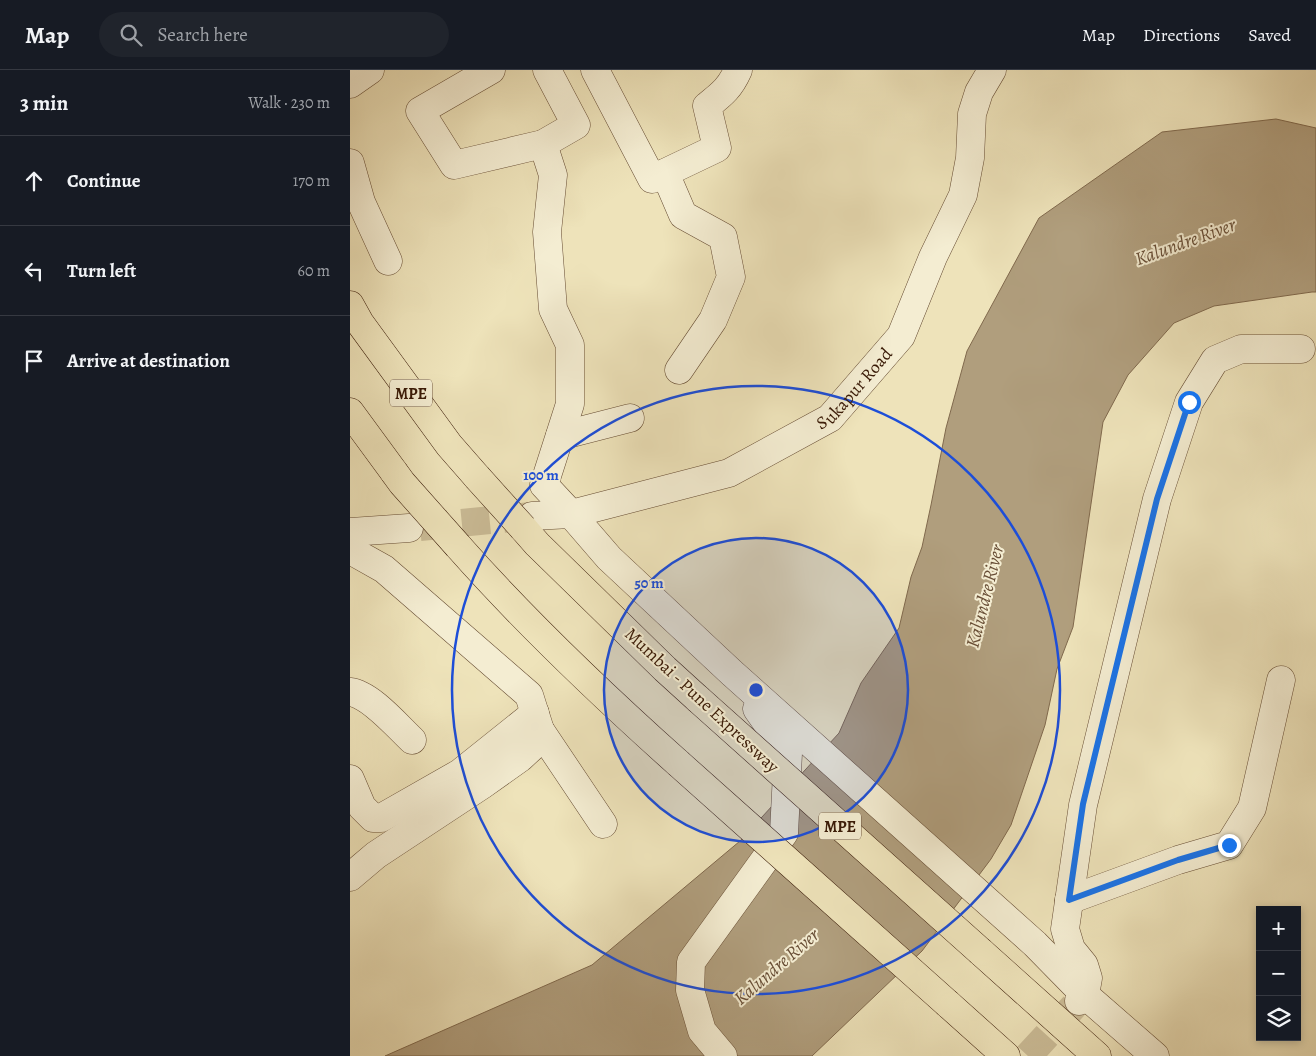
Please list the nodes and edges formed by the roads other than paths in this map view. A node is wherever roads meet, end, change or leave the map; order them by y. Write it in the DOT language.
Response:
graph roads {
  1 [pos="370,70"];
  2 [pos="491,70"];
  3 [pos="547,70"];
  4 [pos="595,70"];
  5 [pos="738,70"];
  6 [pos="992,70"];
  7 [pos="350,84"];
  8 [pos="543,144"];
  9 [pos="350,163"];
  10 [pos="665,173"];
  11 [pos="388,261"];
  12 [pos="350,305"];
  13 [pos="1301,349"];
  14 [pos="679,370"];
  15 [pos="350,412"];
  16 [pos="630,418"];
  17 [pos="560,436"];
  18 [pos="571,514"];
  19 [pos="528,522"];
  20 [pos="409,528"];
  21 [pos="352,553"];
  22 [pos="732,673"];
  23 [pos="1281,680"];
  24 [pos="350,692"];
  25 [pos="538,722"];
  26 [pos="412,740"];
  27 [pos="350,779"];
  28 [pos="350,804"];
  29 [pos="603,824"];
  30 [pos="365,851"];
  31 [pos="350,877"];
  32 [pos="1069,900"];
  33 [pos="1079,1000"];
  34 [pos="723,1056"];
  35 [pos="1006,1056"];
  36 [pos="1097,1056"];
  37 [pos="1155,1056"];
  1 -- 7 [label="street"];
  2 -- 8 [label="street"];
  3 -- 8 [label="street"];
  4 -- 10 [label="street"];
  5 -- 10 [label="street"];
  6 -- 18 [label="street, Sukapur Road"];
  8 -- 17 [label="street"];
  9 -- 11 [label="street"];
  10 -- 14 [label="street"];
  12 -- 19 [label="highway, Mumbai - Pune Expressway / MPE, bridge"];
  13 -- 32 [label="street"];
  15 -- 35 [label="highway, bridge"];
  16 -- 17 [label="street"];
  17 -- 18 [label="street"];
  18 -- 19 [label="street, Sukapur Road"];
  18 -- 22 [label="street"];
  19 -- 36 [label="highway, Mumbai - Pune Expressway / MPE, bridge"];
  20 -- 21 [label="street"];
  21 -- 25 [label="street"];
  22 -- 33 [label="street"];
  22 -- 34 [label="street"];
  23 -- 32 [label="street"];
  24 -- 26 [label="street"];
  25 -- 27 [label="street"];
  25 -- 29 [label="street"];
  25 -- 30 [label="street"];
  28 -- 30 [label="street"];
  30 -- 31 [label="street"];
  32 -- 33 [label="street"];
  33 -- 37 [label="street"];
}
